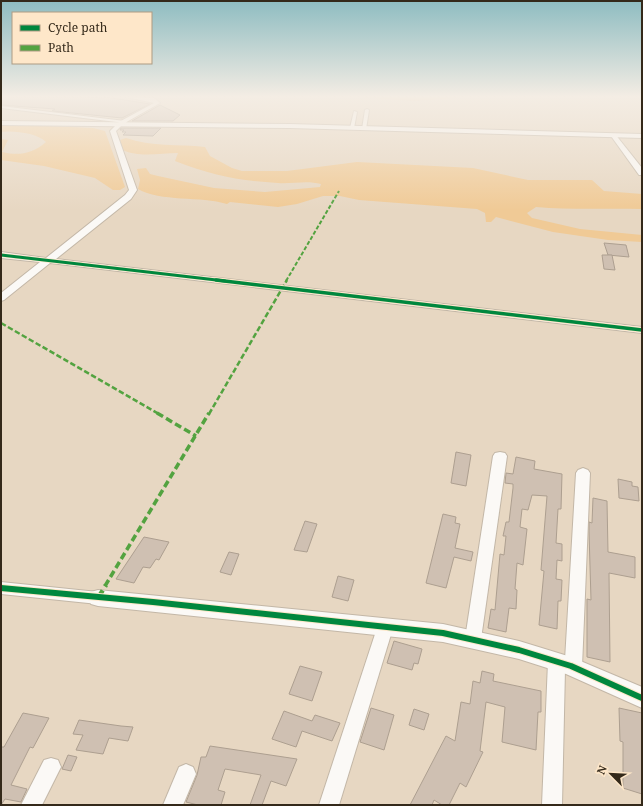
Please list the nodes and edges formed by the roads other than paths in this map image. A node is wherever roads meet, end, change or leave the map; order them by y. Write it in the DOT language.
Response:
graph roads {
  1 [pos="114,135"];
  2 [pos="599,135"];
  3 [pos="613,135"];
  4 [pos="642,136"];
  5 [pos="642,173"];
  6 [pos="1,255"];
  7 [pos="49,261"];
  8 [pos="1,298"];
  9 [pos="642,330"];
  10 [pos="500,456"];
  11 [pos="582,473"];
  12 [pos="1,588"];
  13 [pos="98,598"];
  14 [pos="385,628"];
  15 [pos="472,639"];
  16 [pos="565,664"];
  17 [pos="642,698"];
  18 [pos="51,767"];
  19 [pos="186,774"];
  20 [pos="31,805"];
  21 [pos="174,805"];
  22 [pos="329,805"];
  23 [pos="552,805"];
  1 -- 7 [label="street"];
  2 -- 3 [label="street"];
  3 -- 4 [label="street"];
  3 -- 5 [label="street"];
  6 -- 7 [label="street"];
  7 -- 8 [label="street"];
  7 -- 9 [label="street"];
  10 -- 15 [label="street"];
  11 -- 16 [label="street"];
  12 -- 13 [label="street"];
  13 -- 14 [label="street"];
  14 -- 15 [label="street"];
  14 -- 22 [label="street"];
  15 -- 16 [label="street"];
  16 -- 17 [label="street"];
  16 -- 23 [label="street"];
  18 -- 20 [label="street"];
  19 -- 21 [label="street"];
}
